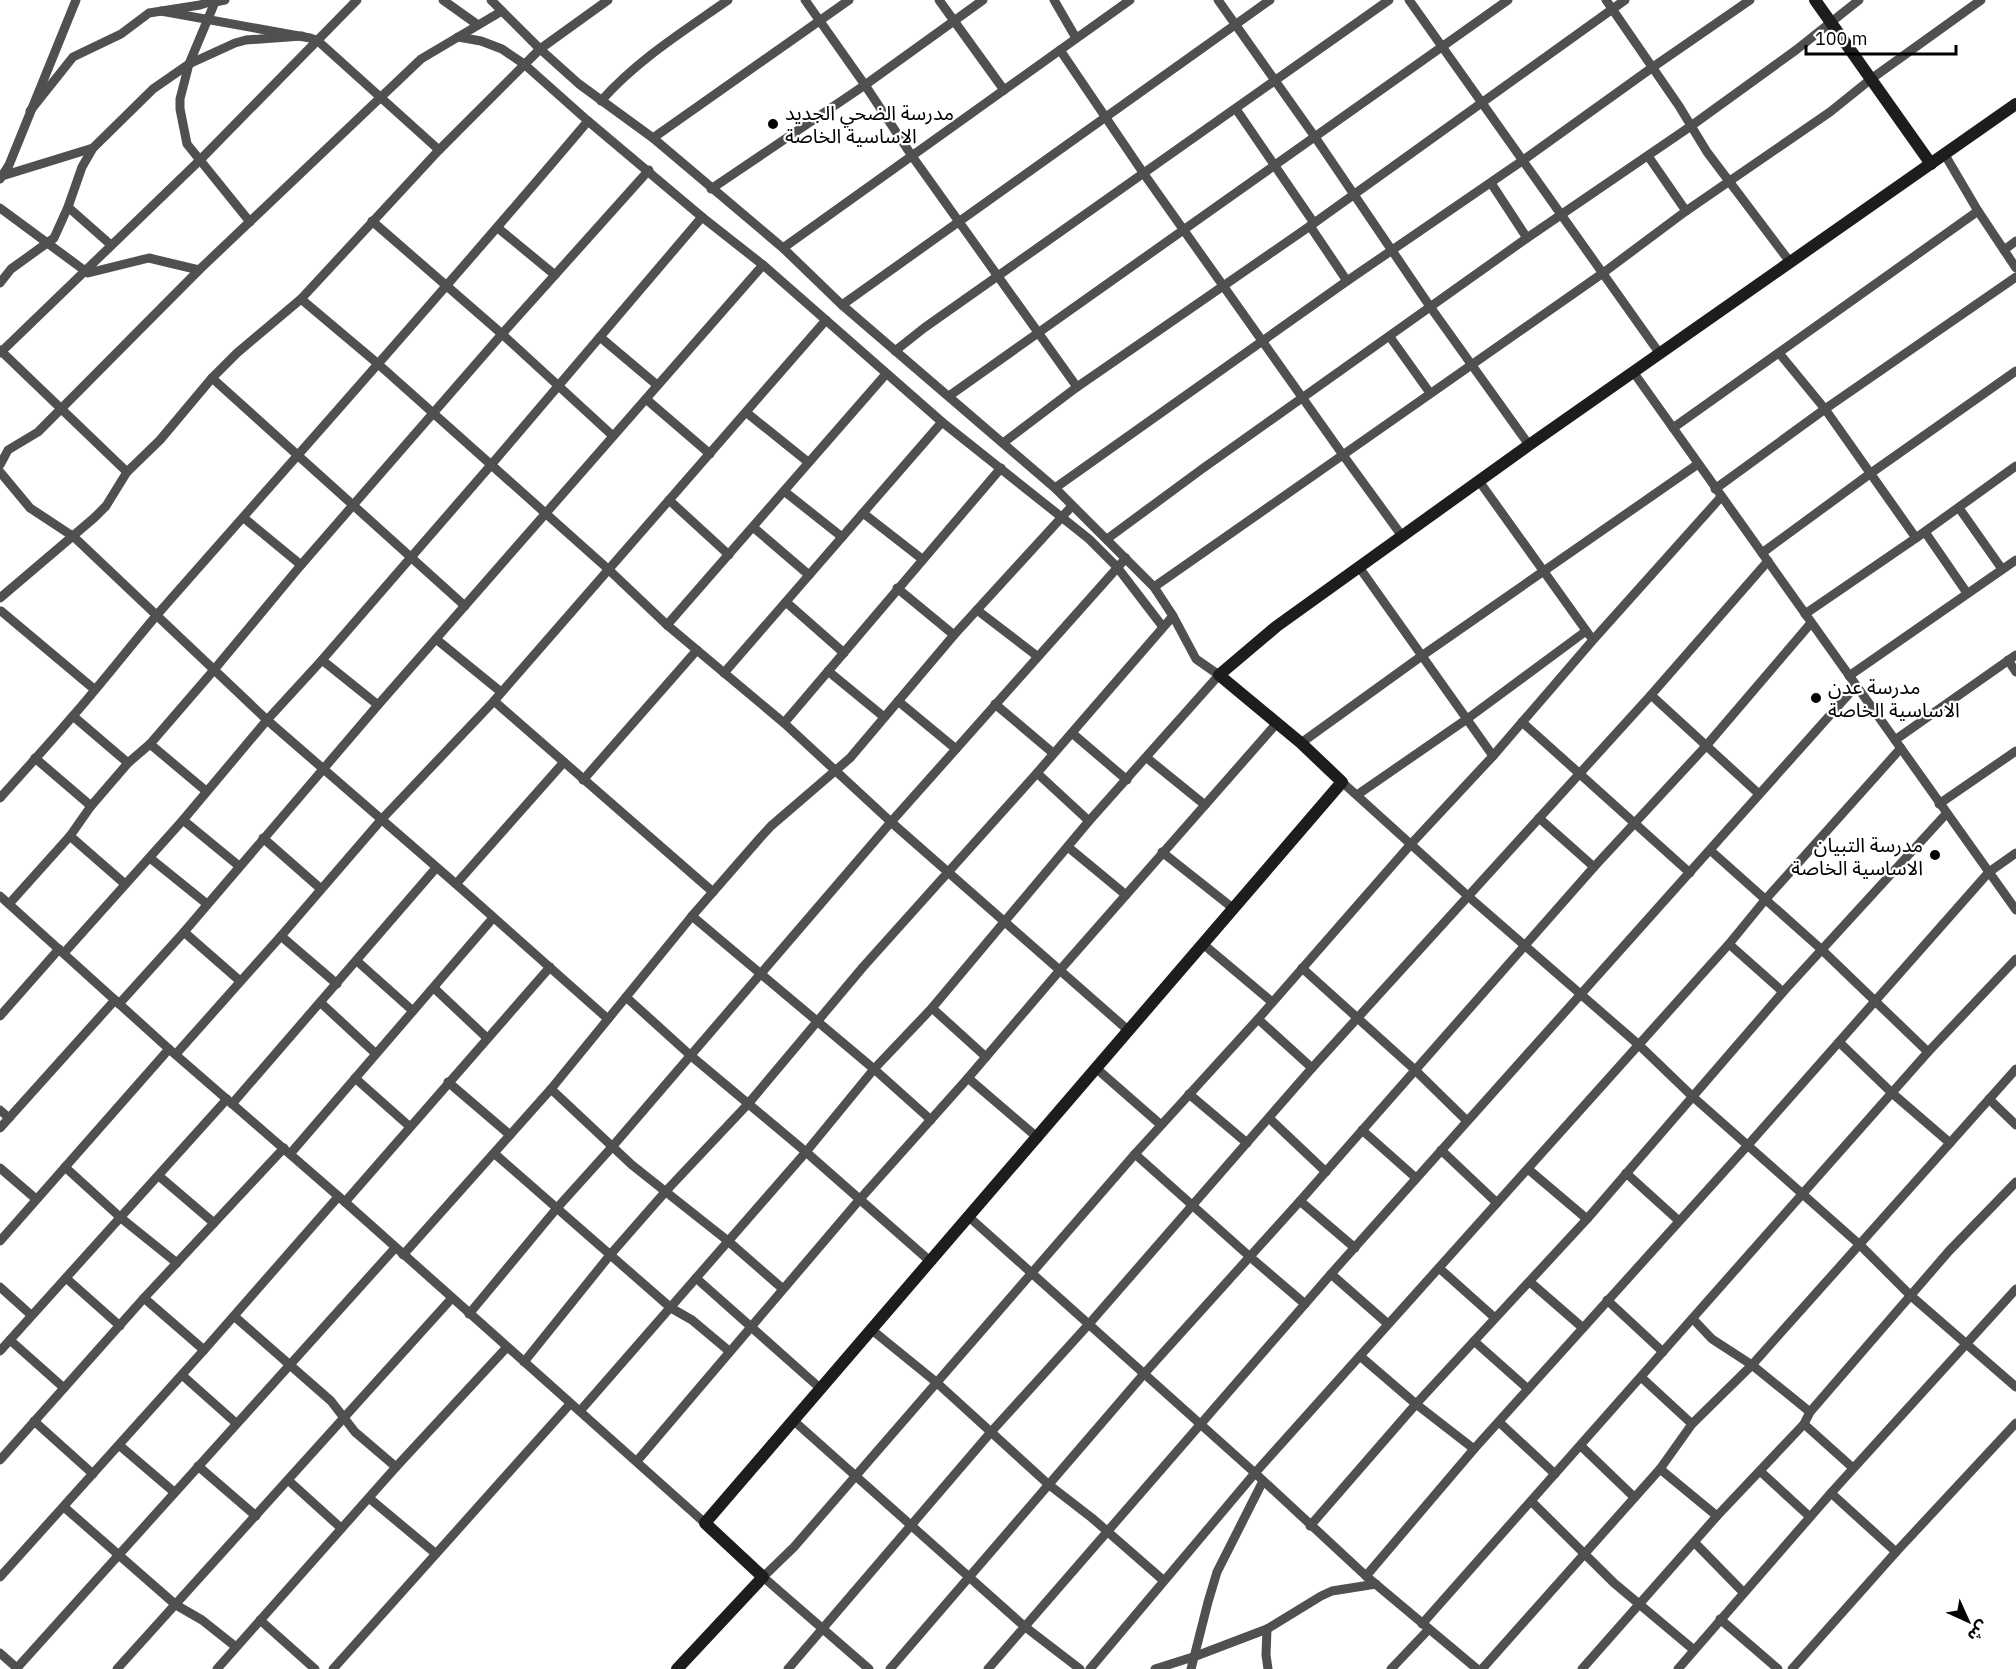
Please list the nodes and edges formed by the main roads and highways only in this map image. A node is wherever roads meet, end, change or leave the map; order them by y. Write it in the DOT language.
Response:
graph roads {
  1 [pos="1815,0"];
  2 [pos="2016,104"];
  3 [pos="1931,164"];
  4 [pos="676,1669"];
  1 -- 3 [label="main road"];
  2 -- 3 [label="main road"];
  3 -- 4 [label="main road"];
}
